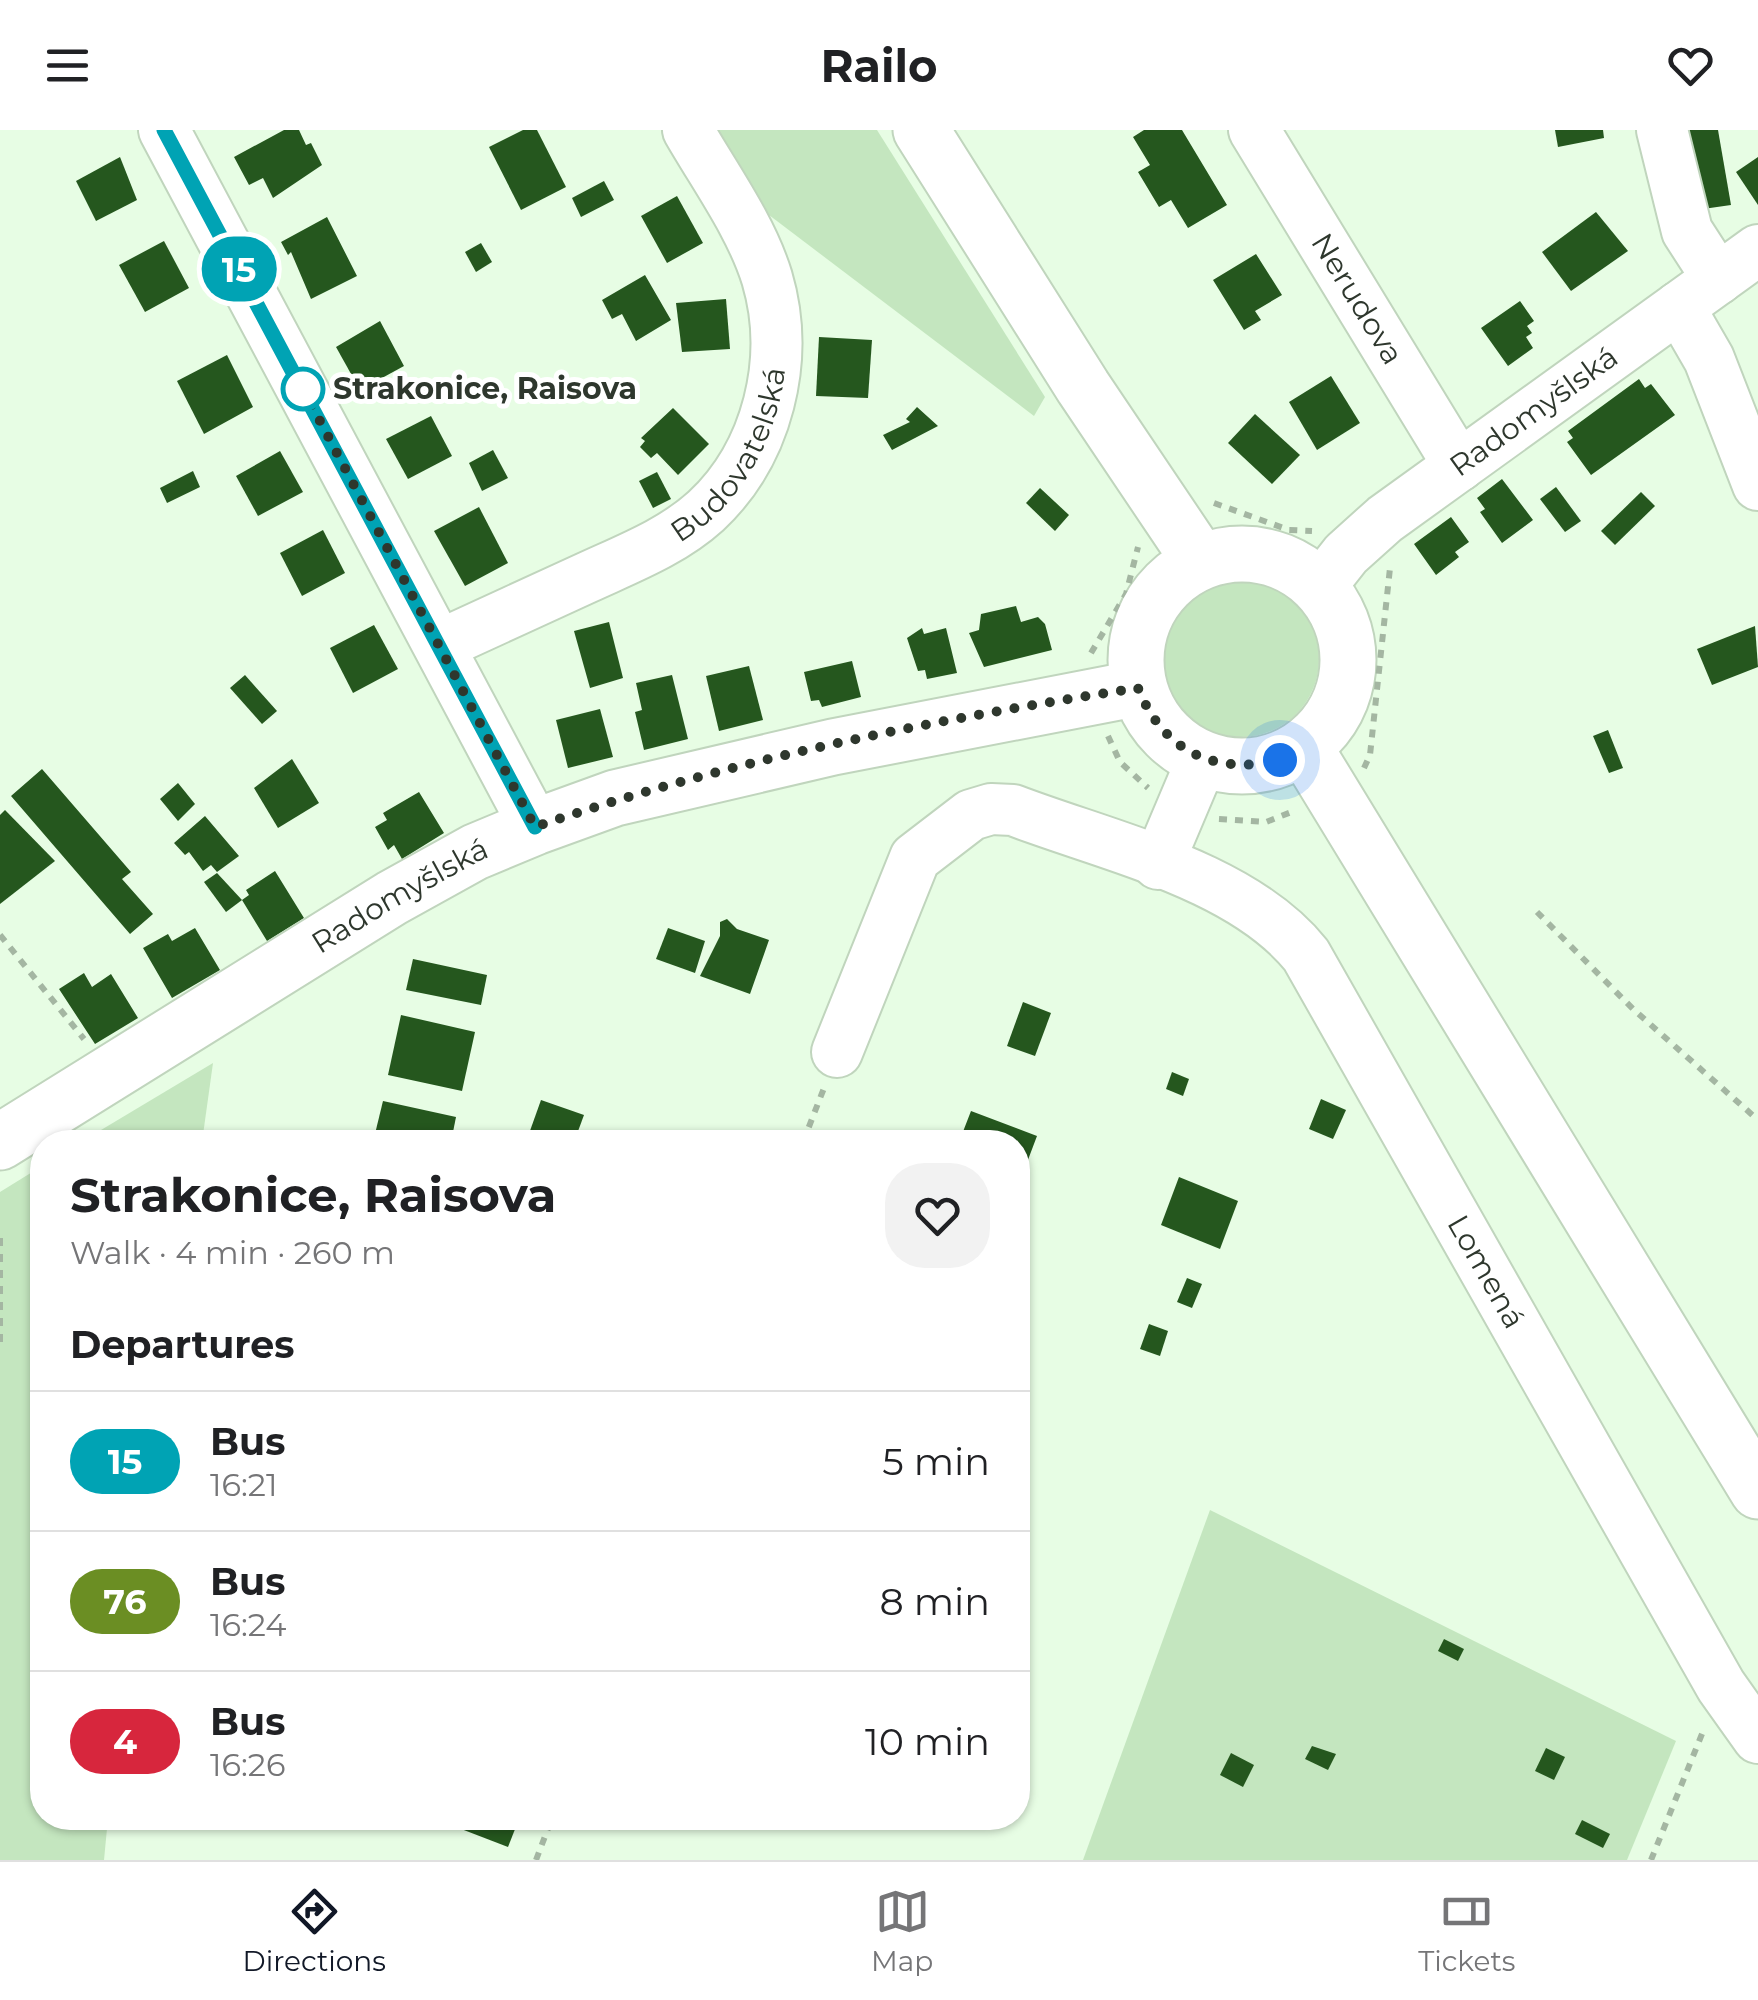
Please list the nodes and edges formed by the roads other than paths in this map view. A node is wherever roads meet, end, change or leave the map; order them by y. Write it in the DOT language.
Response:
graph roads {
  1 [pos="164,130"];
  2 [pos="688,130"];
  3 [pos="921,130"];
  4 [pos="1254,130"];
  5 [pos="1662,130"];
  6 [pos="1758,250"];
  7 [pos="1699,293"];
  8 [pos="1460,466"];
  9 [pos="1758,486"];
  10 [pos="1186,541"];
  11 [pos="1320,588"];
  12 [pos="440,645"];
  13 [pos="1138,688"];
  14 [pos="1316,770"];
  15 [pos="1192,782"];
  16 [pos="535,827"];
  17 [pos="1158,864"];
  18 [pos="838,1052"];
  19 [pos="0,1142"];
  20 [pos="1758,1491"];
  21 [pos="1758,1738"];
  1 -- 12 [label="street"];
  2 -- 12 [label="street, Budovatelská"];
  3 -- 10 [label="main road"];
  4 -- 8 [label="street, Nerudova"];
  5 -- 7 [label="street"];
  6 -- 7 [label="street, Radomyšlská"];
  7 -- 8 [label="street, Radomyšlská"];
  7 -- 9 [label="street"];
  8 -- 11 [label="street, Radomyšlská"];
  10 -- 11 [label="main road"];
  10 -- 13 [label="main road"];
  11 -- 14 [label="main road"];
  12 -- 16 [label="street"];
  13 -- 15 [label="main road"];
  13 -- 16 [label="main road, Radomyšlská"];
  14 -- 15 [label="main road"];
  14 -- 20 [label="main road"];
  15 -- 17 [label="street"];
  16 -- 19 [label="main road, Radomyšlská"];
  17 -- 18 [label="street, Lomená"];
  17 -- 21 [label="street, Lomená"];
}
